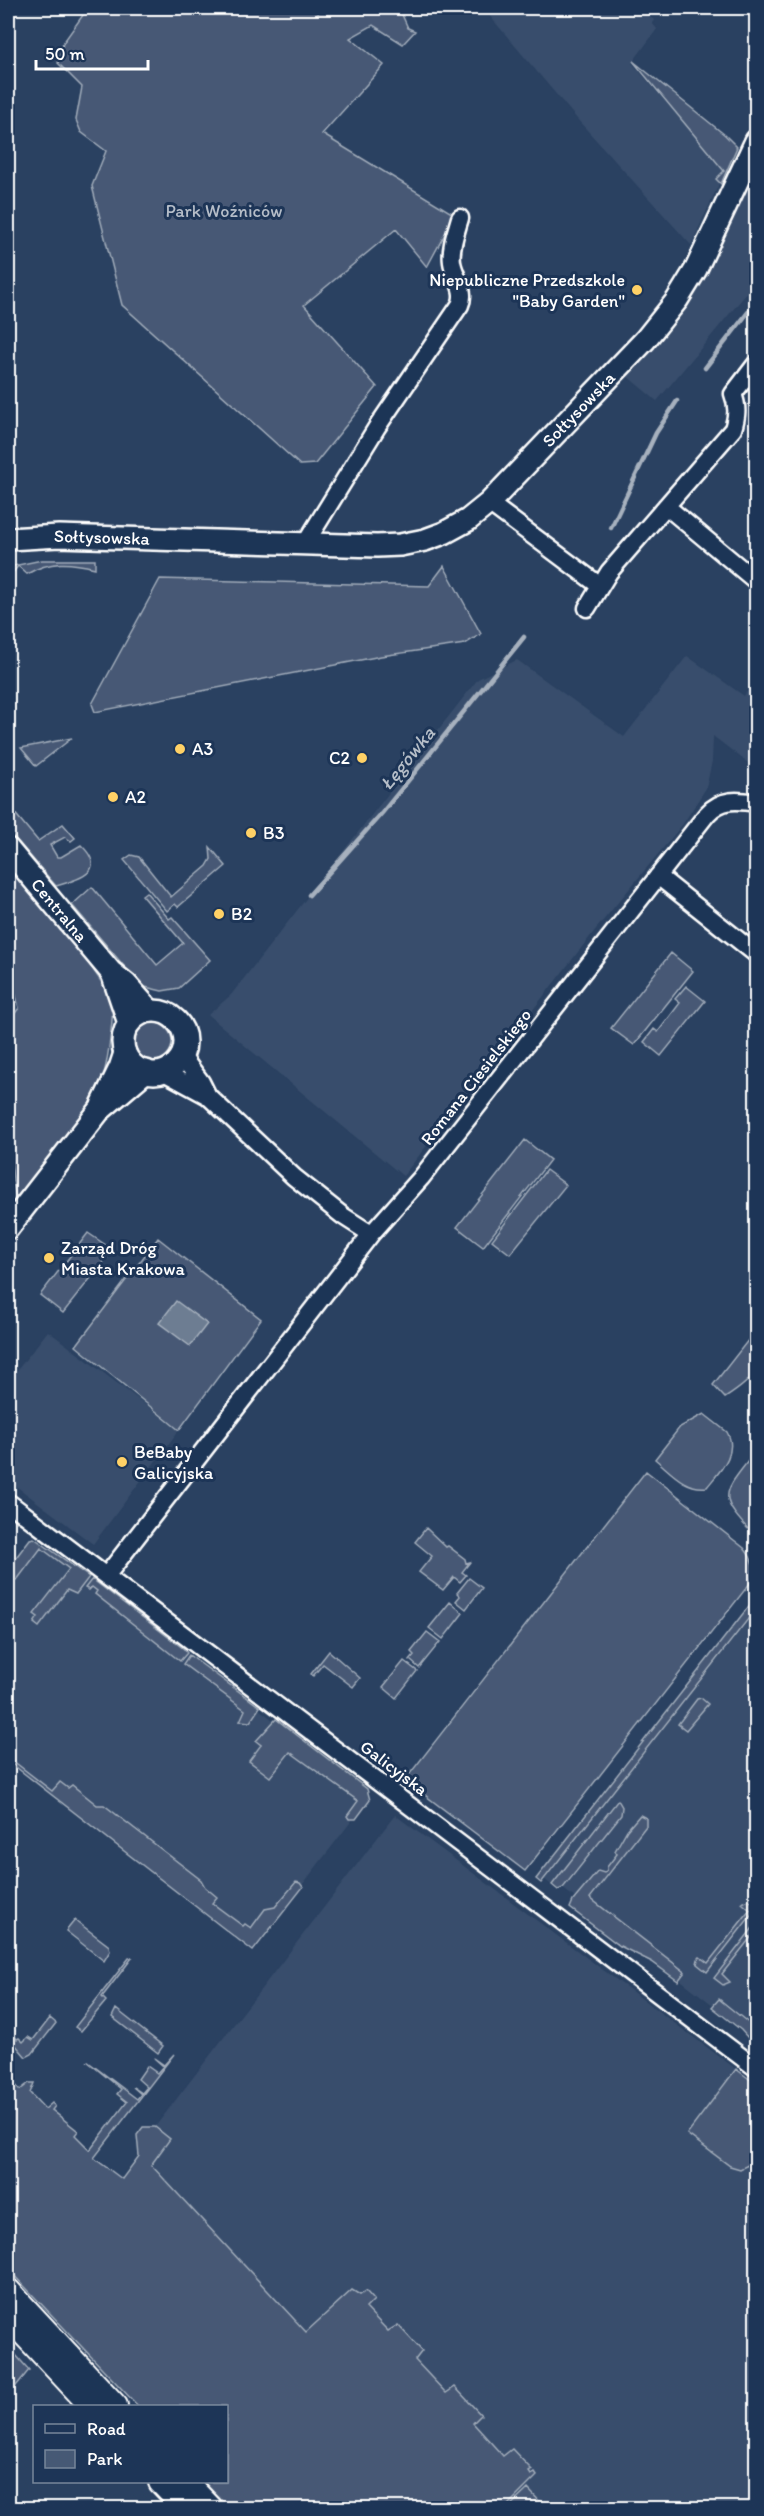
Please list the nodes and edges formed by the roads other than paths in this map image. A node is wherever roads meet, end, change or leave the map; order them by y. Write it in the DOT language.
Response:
graph roads {
  1 [pos="756,141"];
  2 [pos="460,218"];
  3 [pos="756,364"];
  4 [pos="489,503"];
  5 [pos="666,506"];
  6 [pos="8,539"];
  7 [pos="305,544"];
  8 [pos="756,580"];
  9 [pos="600,586"];
  10 [pos="587,608"];
  11 [pos="756,802"];
  12 [pos="8,849"];
  13 [pos="658,876"];
  14 [pos="756,954"];
  15 [pos="111,972"];
  16 [pos="150,1011"];
  17 [pos="129,1023"];
  18 [pos="125,1053"];
  19 [pos="181,1055"];
  20 [pos="154,1071"];
  21 [pos="208,1096"];
  22 [pos="99,1111"];
  23 [pos="8,1228"];
  24 [pos="371,1234"];
  25 [pos="8,1502"];
  26 [pos="107,1575"];
  27 [pos="756,2068"];
  28 [pos="8,2291"];
  29 [pos="8,2316"];
  30 [pos="91,2405"];
  31 [pos="114,2405"];
  32 [pos="163,2483"];
  33 [pos="187,2483"];
  34 [pos="186,2508"];
  35 [pos="210,2508"];
  1 -- 4 [label="street, Sołtysowska"];
  2 -- 7 [label="street"];
  3 -- 5 [label="street"];
  4 -- 7 [label="street, Sołtysowska"];
  4 -- 9 [label="street"];
  5 -- 8 [label="street"];
  5 -- 9 [label="street"];
  6 -- 7 [label="street, Sołtysowska"];
  9 -- 10 [label="street"];
  11 -- 13 [label="street, Romana Ciesielskiego"];
  12 -- 15 [label="street, Centralna"];
  13 -- 14 [label="street"];
  13 -- 24 [label="street, Romana Ciesielskiego"];
  15 -- 16 [label="street, Centralna"];
  15 -- 17 [label="street, Centralna"];
  16 -- 17 [label="street"];
  16 -- 19 [label="street"];
  17 -- 18 [label="street"];
  18 -- 20 [label="street"];
  18 -- 22 [label="street"];
  19 -- 20 [label="street"];
  19 -- 21 [label="street"];
  20 -- 21 [label="street"];
  20 -- 22 [label="street"];
  21 -- 24 [label="street"];
  22 -- 23 [label="street"];
  24 -- 26 [label="street, Romana Ciesielskiego"];
  25 -- 26 [label="street, Galicyjska"];
  26 -- 27 [label="street, Galicyjska"];
  28 -- 31 [label="main road"];
  29 -- 30 [label="main road"];
  32 -- 34 [label="main road"];
  33 -- 35 [label="main road"];
}
